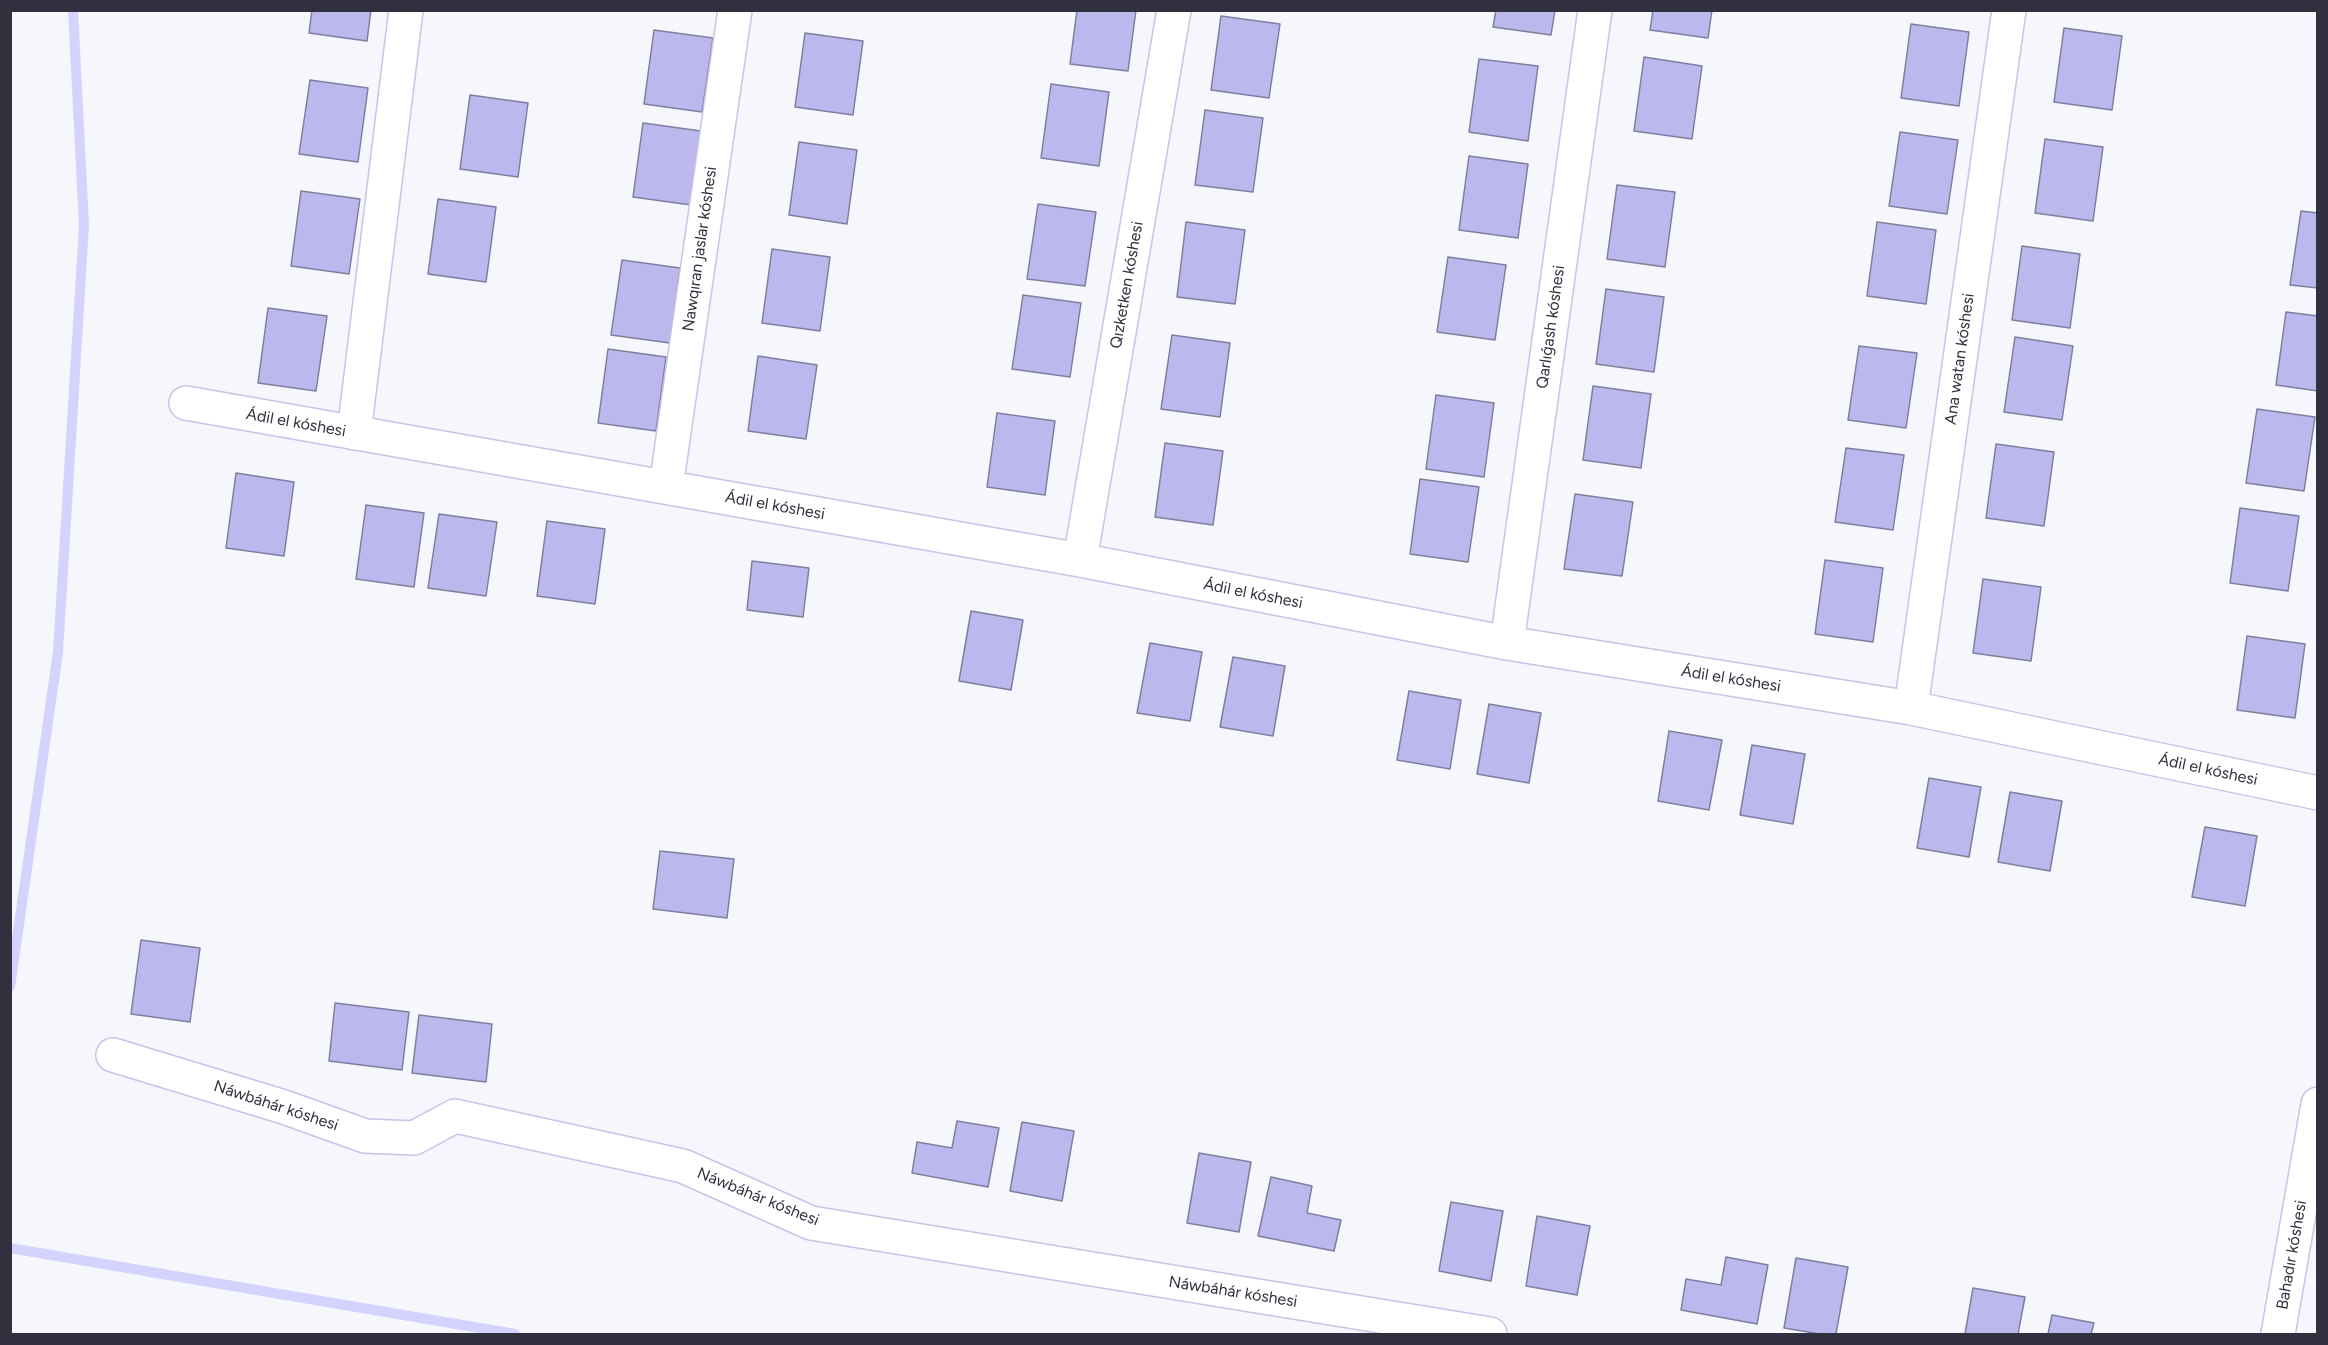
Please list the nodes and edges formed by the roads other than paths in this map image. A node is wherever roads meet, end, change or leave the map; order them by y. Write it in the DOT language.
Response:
graph roads {
  1 [pos="406,10"];
  2 [pos="735,10"];
  3 [pos="1174,10"];
  4 [pos="1595,10"];
  5 [pos="2009,10"];
  6 [pos="186,403"];
  7 [pos="354,433"];
  8 [pos="666,487"];
  9 [pos="1080,560"];
  10 [pos="1508,643"];
  11 [pos="1911,708"];
  12 [pos="2318,793"];
  13 [pos="113,1055"];
  14 [pos="2318,1104"];
  15 [pos="1490,1335"];
  16 [pos="2278,1335"];
  1 -- 7 [label="street"];
  2 -- 8 [label="street, Nawqıran jaslar kóshesi"];
  3 -- 9 [label="street, Qızketken kóshesi"];
  4 -- 10 [label="street, Qarlıǵash kóshesi"];
  5 -- 11 [label="street, Ana watan kóshesi"];
  6 -- 7 [label="street, Ádil el kóshesi"];
  7 -- 8 [label="street, Ádil el kóshesi"];
  8 -- 9 [label="street, Ádil el kóshesi"];
  9 -- 10 [label="street, Ádil el kóshesi"];
  10 -- 11 [label="street, Ádil el kóshesi"];
  11 -- 12 [label="street, Ádil el kóshesi"];
  13 -- 15 [label="street, Náwbáhár kóshesi"];
  14 -- 16 [label="street, Bahadır kóshesi"];
}
